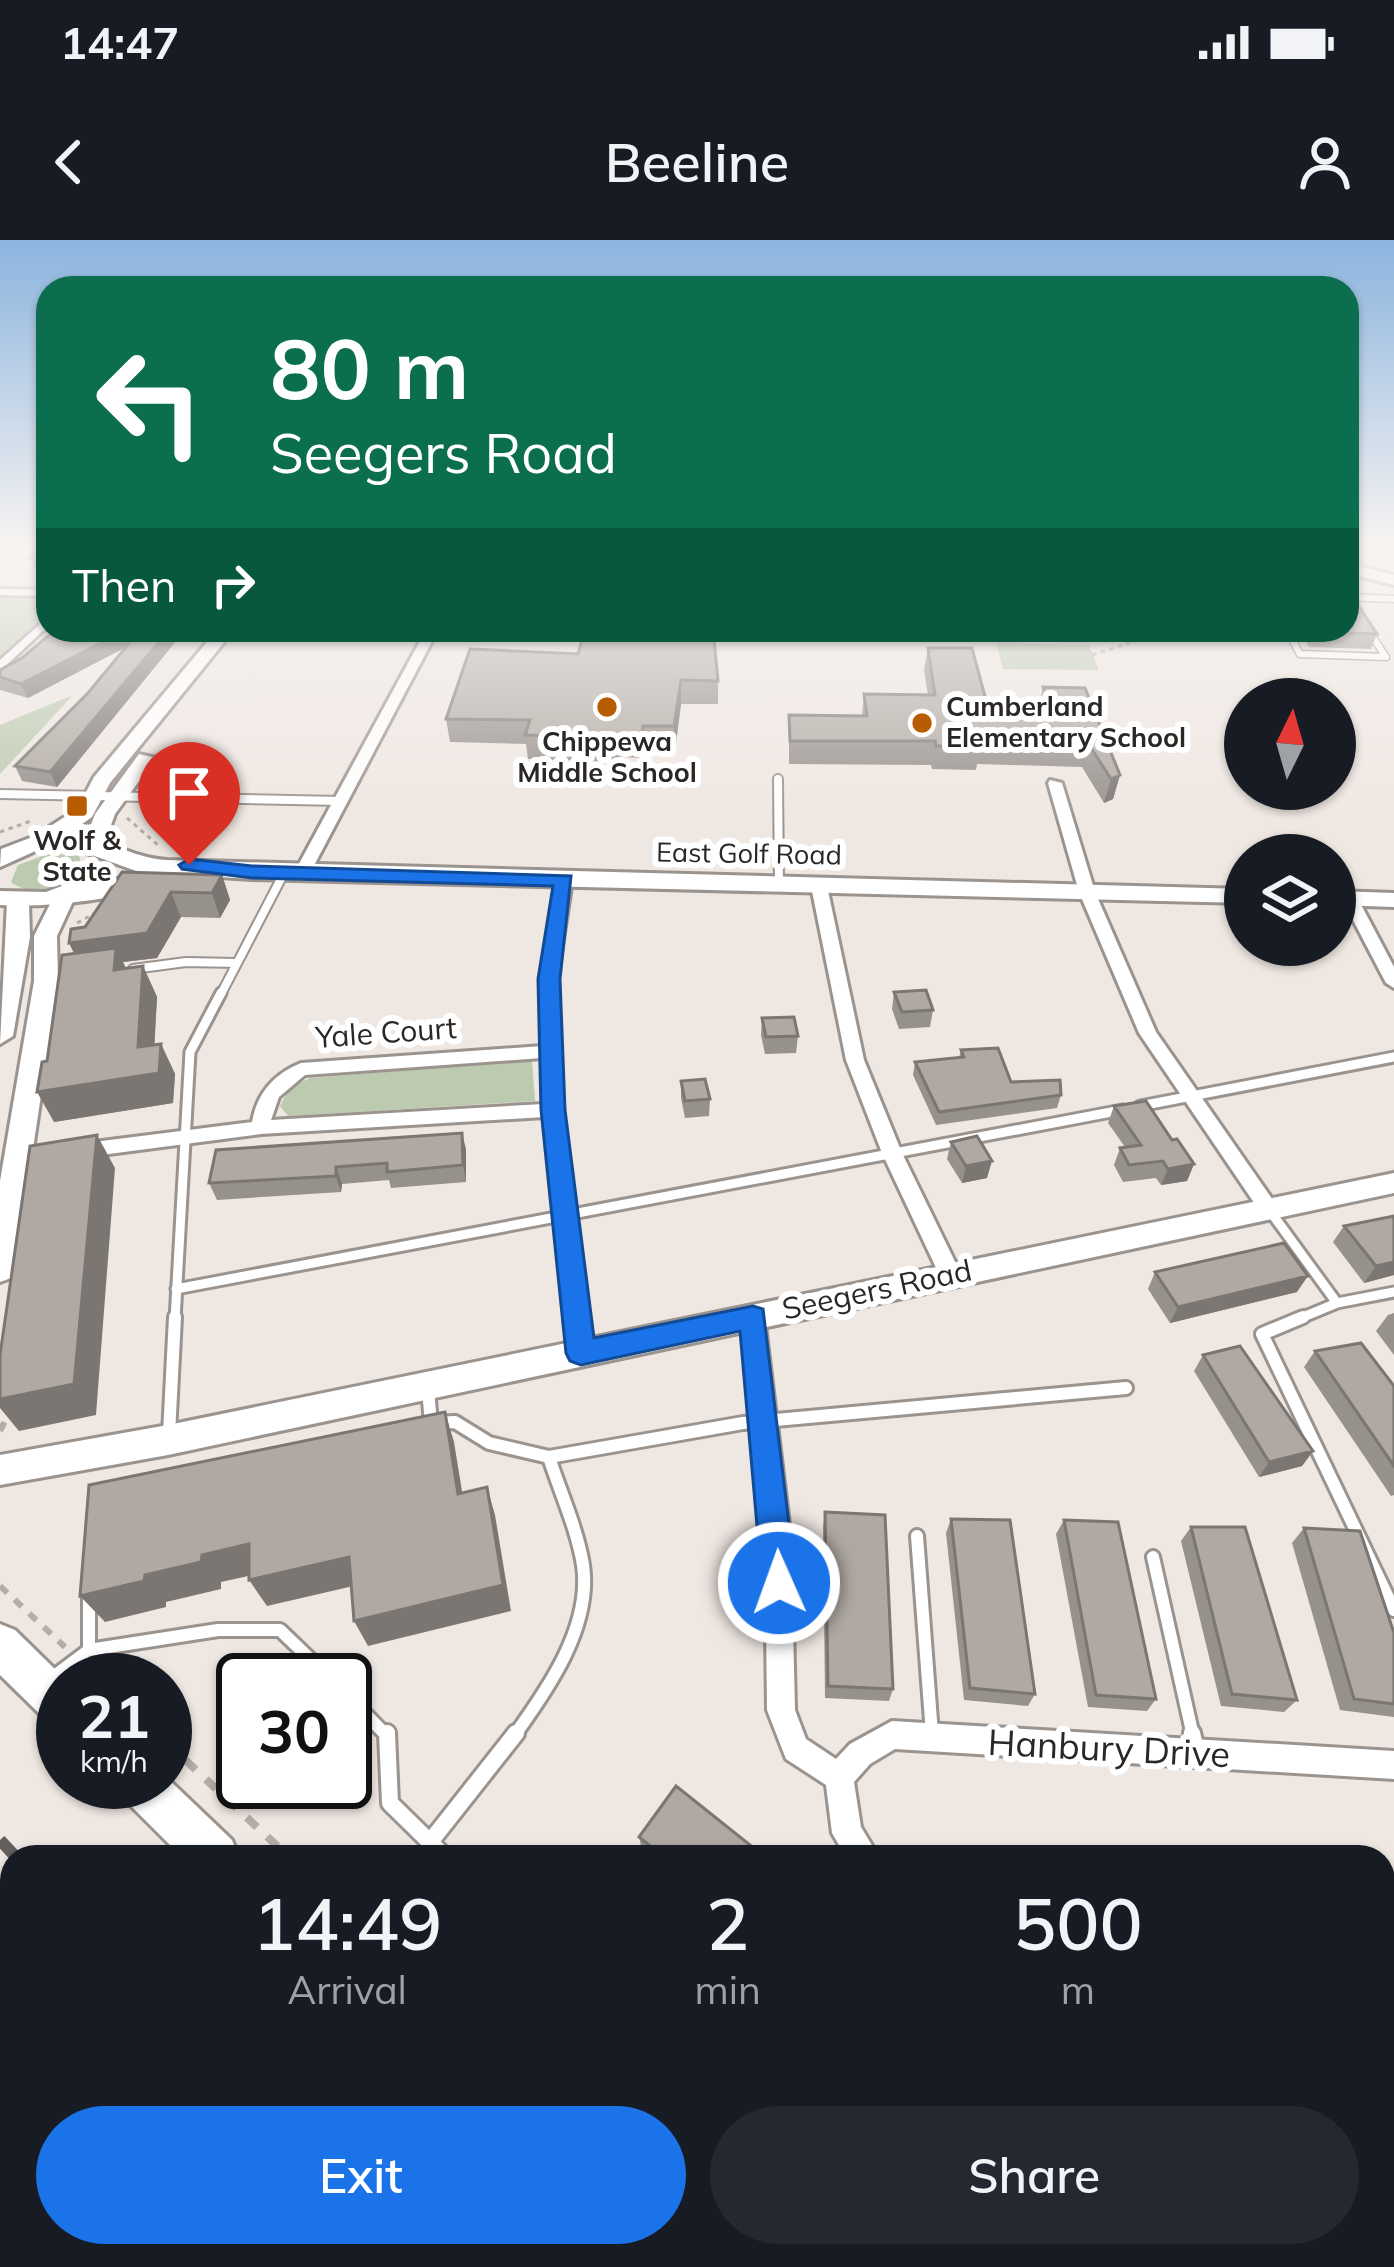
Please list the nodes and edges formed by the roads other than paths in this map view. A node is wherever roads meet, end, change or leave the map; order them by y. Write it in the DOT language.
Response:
graph roads {
  1 [pos="29,639"];
  2 [pos="1374,639"];
  3 [pos="216,642"];
  4 [pos="239,642"];
  5 [pos="426,642"];
  6 [pos="1294,642"];
  7 [pos="0,667"];
  8 [pos="778,779"];
  9 [pos="1055,783"];
  10 [pos="0,794"];
  11 [pos="92,797"];
  12 [pos="340,801"];
  13 [pos="116,806"];
  14 [pos="37,835"];
  15 [pos="0,849"];
  16 [pos="99,850"];
  17 [pos="0,860"];
  18 [pos="252,872"];
  19 [pos="293,873"];
  20 [pos="564,880"];
  21 [pos="779,885"];
  22 [pos="819,886"];
  23 [pos="1087,892"];
  24 [pos="69,894"];
  25 [pos="1224,895"];
  26 [pos="1356,899"];
  27 [pos="1394,900"];
  28 [pos="8,902"];
  29 [pos="1356,920"];
  30 [pos="237,963"];
  31 [pos="124,970"];
  32 [pos="1394,982"];
  33 [pos="2,1013"];
  34 [pos="551,1051"];
  35 [pos="1394,1057"];
  36 [pos="1192,1096"];
  37 [pos="553,1110"];
  38 [pos="261,1127"];
  39 [pos="184,1135"];
  40 [pos="892,1153"];
  41 [pos="30,1158"];
  42 [pos="1394,1183"];
  43 [pos="1268,1208"];
  44 [pos="563,1214"];
  45 [pos="0,1270"];
  46 [pos="950,1274"];
  47 [pos="176,1289"];
  48 [pos="1394,1292"];
  49 [pos="1337,1303"];
  50 [pos="753,1317"];
  51 [pos="581,1353"];
  52 [pos="427,1385"];
  53 [pos="1126,1388"];
  54 [pos="765,1421"];
  55 [pos="431,1424"];
  56 [pos="409,1429"];
  57 [pos="169,1440"];
  58 [pos="549,1457"];
  59 [pos="3,1468"];
  60 [pos="917,1536"];
  61 [pos="1153,1557"];
  62 [pos="89,1579"];
  63 [pos="1394,1610"];
  64 [pos="0,1645"];
  65 [pos="83,1653"];
  66 [pos="94,1653"];
  67 [pos="304,1653"];
  68 [pos="36,1680"];
  69 [pos="372,1719"];
  70 [pos="932,1738"];
  71 [pos="1197,1753"];
  72 [pos="1394,1765"];
  73 [pos="839,1777"];
  74 [pos="166,1809"];
  75 [pos="430,1842"];
  76 [pos="203,1845"];
  77 [pos="433,1845"];
  78 [pos="856,1845"];
  1 -- 7 [label="street"];
  2 -- 6 [label="lane"];
  3 -- 11 [label="street"];
  4 -- 13 [label="street"];
  5 -- 12 [label="street"];
  8 -- 21 [label="lane"];
  9 -- 23 [label="street"];
  10 -- 11 [label="lane"];
  11 -- 13 [label="lane"];
  11 -- 14 [label="street"];
  12 -- 13 [label="lane"];
  12 -- 19 [label="street"];
  13 -- 16 [label="street"];
  14 -- 15 [label="street"];
  14 -- 16 [label="main road, East Golf Road"];
  14 -- 17 [label="main road"];
  16 -- 18 [label="main road, East Golf Road"];
  16 -- 24 [label="main road"];
  18 -- 19 [label="main road, East Golf Road"];
  18 -- 24 [label="main road, East Golf Road"];
  19 -- 20 [label="main road, East Golf Road"];
  19 -- 30 [label="lane"];
  20 -- 21 [label="main road, East Golf Road"];
  20 -- 34 [label="street"];
  21 -- 22 [label="main road, East Golf Road"];
  22 -- 23 [label="main road, East Golf Road"];
  22 -- 40 [label="street"];
  23 -- 25 [label="main road, East Golf Road"];
  23 -- 36 [label="street"];
  24 -- 28 [label="main road, East Golf Road"];
  24 -- 41 [label="street"];
  26 -- 27 [label="main road"];
  28 -- 33 [label="street"];
  29 -- 32 [label="street"];
  30 -- 31 [label="lane"];
  30 -- 39 [label="lane"];
  34 -- 37 [label="street"];
  34 -- 38 [label="street, Yale Court"];
  35 -- 36 [label="lane"];
  36 -- 40 [label="lane"];
  36 -- 43 [label="street"];
  37 -- 38 [label="street"];
  37 -- 44 [label="street"];
  38 -- 39 [label="street"];
  39 -- 41 [label="street"];
  39 -- 47 [label="lane"];
  40 -- 44 [label="lane"];
  40 -- 46 [label="street"];
  41 -- 45 [label="street"];
  42 -- 43 [label="street, Seegers Road"];
  43 -- 46 [label="street, Seegers Road"];
  43 -- 49 [label="lane"];
  44 -- 47 [label="lane"];
  44 -- 51 [label="street"];
  46 -- 50 [label="street, Seegers Road"];
  47 -- 57 [label="lane"];
  48 -- 49 [label="lane"];
  49 -- 63 [label="lane"];
  50 -- 51 [label="street, Seegers Road"];
  50 -- 54 [label="street"];
  51 -- 52 [label="street, Seegers Road"];
  52 -- 55 [label="lane"];
  52 -- 57 [label="street, Seegers Road"];
  53 -- 54 [label="lane"];
  54 -- 58 [label="lane"];
  54 -- 73 [label="street"];
  55 -- 56 [label="lane"];
  55 -- 58 [label="lane"];
  57 -- 59 [label="street, Seegers Road"];
  58 -- 75 [label="lane"];
  60 -- 70 [label="lane"];
  61 -- 71 [label="lane"];
  62 -- 65 [label="lane"];
  64 -- 68 [label="main road"];
  66 -- 67 [label="lane"];
  69 -- 75 [label="lane"];
  70 -- 71 [label="street, Hanbury Drive"];
  70 -- 73 [label="street, Hanbury Drive"];
  71 -- 72 [label="street, Hanbury Drive"];
  73 -- 78 [label="street"];
  74 -- 76 [label="main road"];
  75 -- 77 [label="lane"];
}
